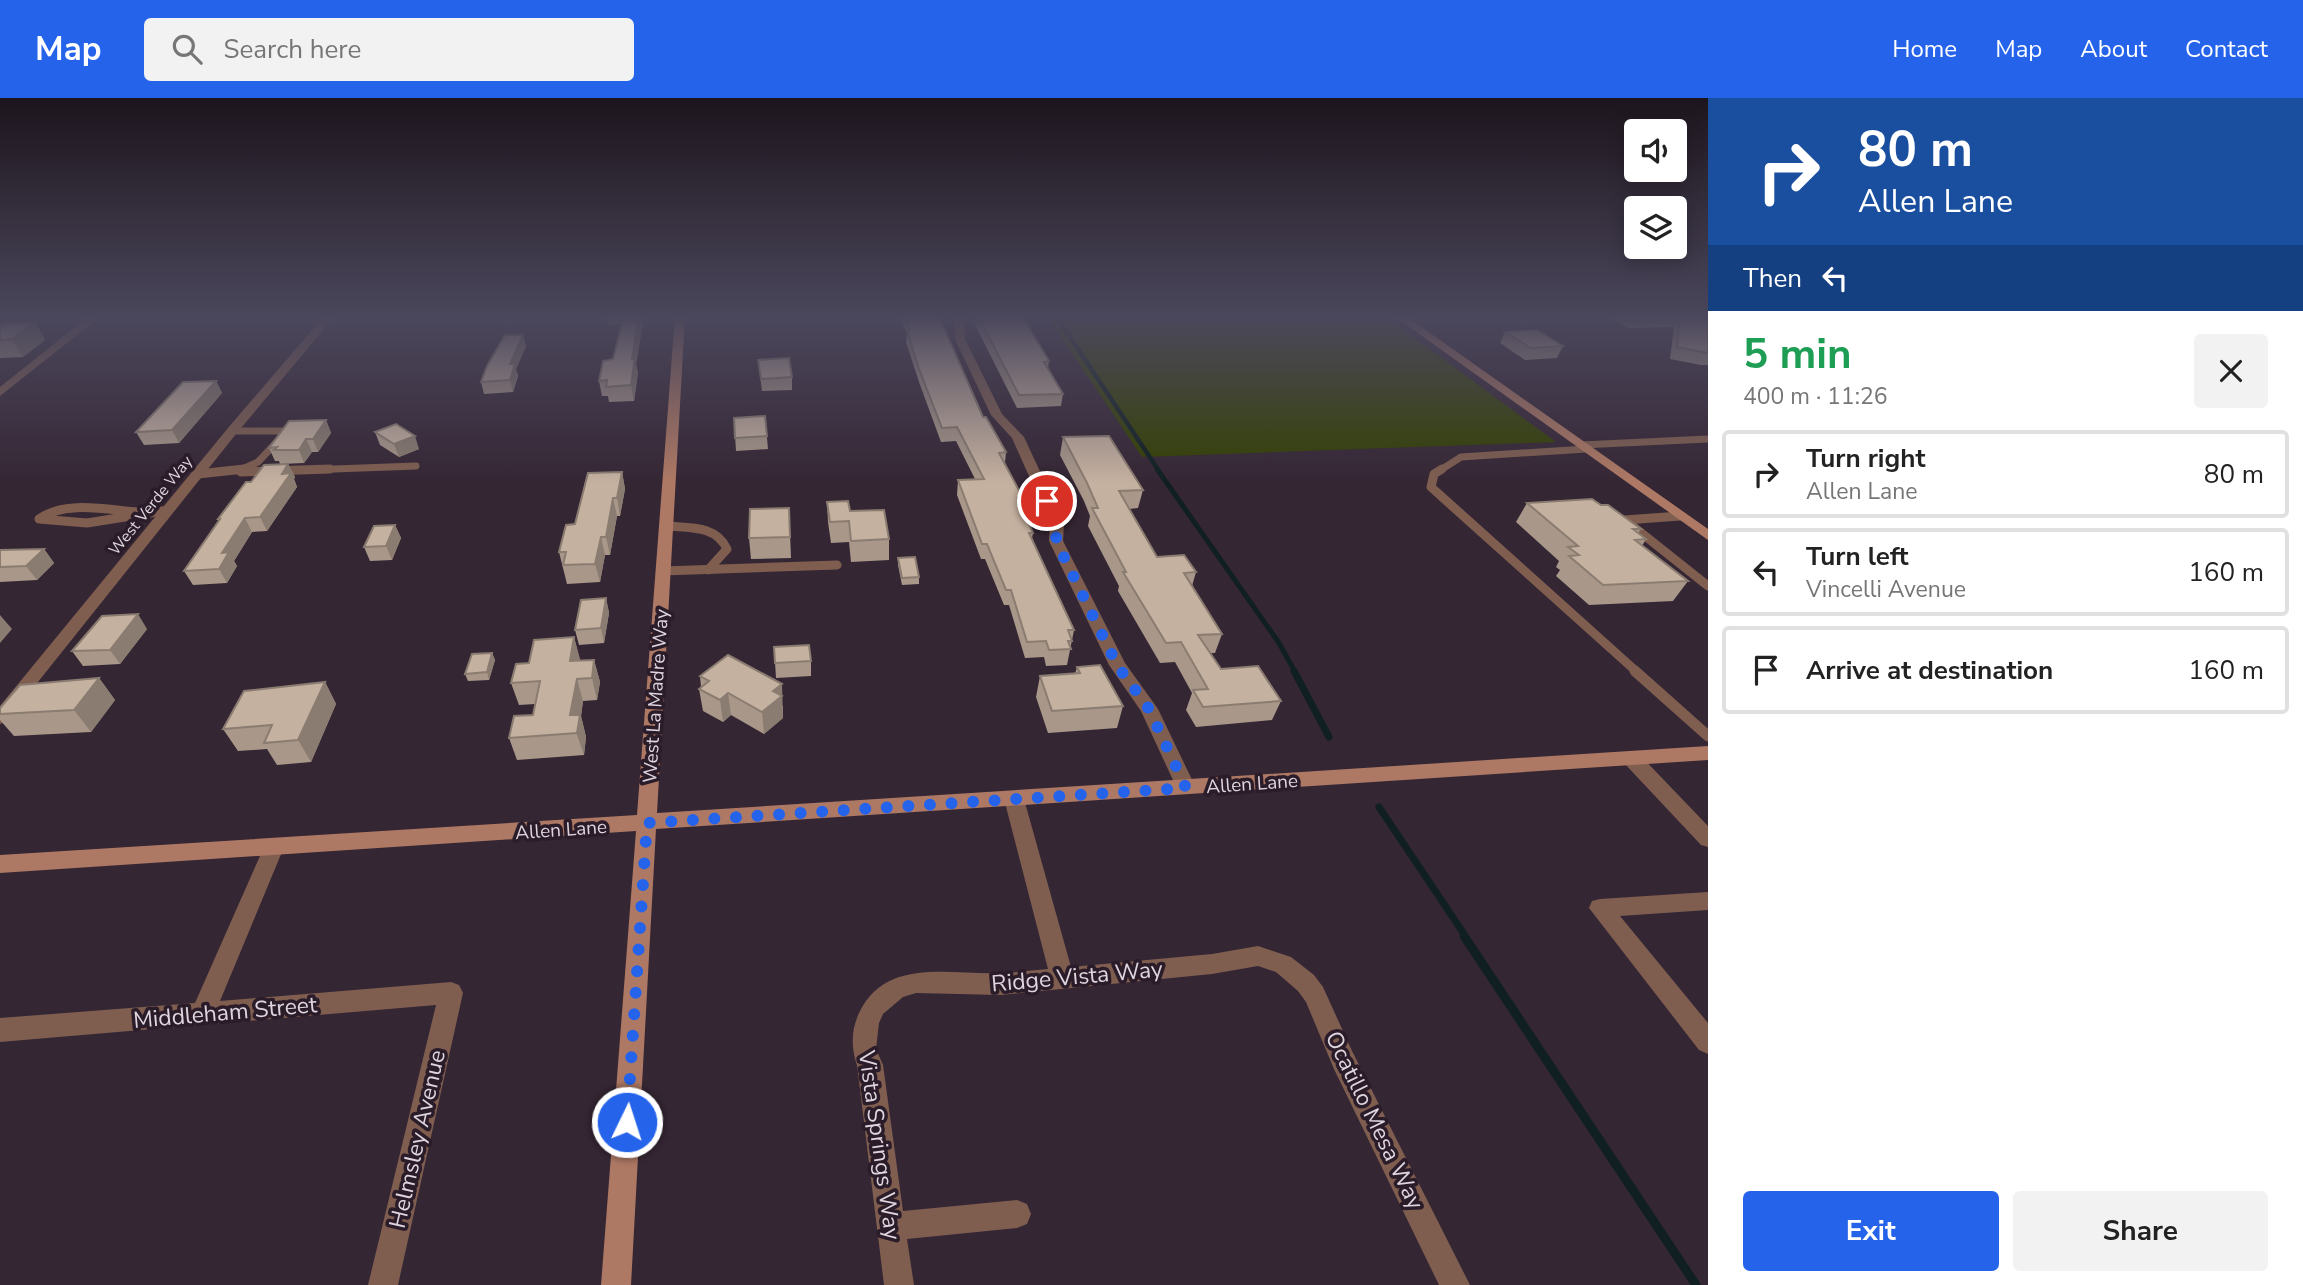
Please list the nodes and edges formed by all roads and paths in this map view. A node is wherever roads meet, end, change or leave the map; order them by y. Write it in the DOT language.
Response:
graph roads {
  1 [pos="27,371"];
  2 [pos="283,371"];
  3 [pos="677,371"];
  4 [pos="976,371"];
  5 [pos="1477,371"];
  6 [pos="0,393"];
  7 [pos="232,431"];
  8 [pos="1708,439"];
  9 [pos="1584,447"];
  10 [pos="416,466"];
  11 [pos="241,472"];
  12 [pos="198,474"];
  13 [pos="169,510"];
  14 [pos="138,512"];
  15 [pos="1680,516"];
  16 [pos="667,526"];
  17 [pos="1708,536"];
  18 [pos="838,565"];
  19 [pos="708,570"];
  20 [pos="663,571"];
  21 [pos="1708,586"];
  22 [pos="0,718"];
  23 [pos="1708,736"];
  24 [pos="1708,753"];
  25 [pos="1631,758"];
  26 [pos="1186,788"];
  27 [pos="1014,799"];
  28 [pos="647,823"];
  29 [pos="1708,839"];
  30 [pos="274,847"];
  31 [pos="0,864"];
  32 [pos="1708,901"];
  33 [pos="1283,964"];
  34 [pos="1062,978"];
  35 [pos="451,993"];
  36 [pos="875,1006"];
  37 [pos="202,1014"];
  38 [pos="0,1030"];
  39 [pos="1708,1042"];
  40 [pos="1017,1214"];
  41 [pos="892,1226"];
  42 [pos="383,1285"];
  43 [pos="616,1285"];
  44 [pos="899,1285"];
  45 [pos="1455,1285"];
  1 -- 6 [label="street"];
  2 -- 7 [label="street, West Verde Way"];
  3 -- 16 [label="street, West La Madre Way"];
  4 -- 26 [label="street"];
  5 -- 9 [label="street"];
  7 -- 11 [label="lane"];
  7 -- 12 [label="street, West Verde Way"];
  8 -- 9 [label="lane"];
  9 -- 15 [label="street"];
  9 -- 23 [label="lane"];
  10 -- 11 [label="lane"];
  11 -- 12 [label="lane"];
  12 -- 13 [label="street, West Verde Way"];
  13 -- 14 [label="lane"];
  13 -- 22 [label="street, West Verde Way"];
  14 -- 14 [label="lane"];
  15 -- 17 [label="street"];
  15 -- 21 [label="lane"];
  16 -- 19 [label="lane"];
  16 -- 20 [label="street, West La Madre Way"];
  18 -- 19 [label="lane"];
  19 -- 20 [label="lane"];
  20 -- 28 [label="street, West La Madre Way"];
  24 -- 25 [label="street, Allen Lane"];
  25 -- 26 [label="street, Allen Lane"];
  25 -- 29 [label="street"];
  26 -- 27 [label="street, Allen Lane"];
  27 -- 28 [label="street, Allen Lane"];
  27 -- 34 [label="street"];
  28 -- 30 [label="street, Allen Lane"];
  28 -- 43 [label="street, West La Madre Way"];
  30 -- 31 [label="street, Allen Lane"];
  30 -- 37 [label="street"];
  32 -- 39 [label="street"];
  33 -- 34 [label="street, Ridge Vista Way"];
  33 -- 45 [label="street, Ocatillo Mesa Way"];
  34 -- 36 [label="street, Ridge Vista Way"];
  35 -- 37 [label="street, Middleham Street"];
  35 -- 42 [label="street, Helmsley Avenue"];
  36 -- 41 [label="street, Vista Springs Way"];
  37 -- 38 [label="street, Middleham Street"];
  40 -- 41 [label="street"];
  41 -- 44 [label="street, Vista Springs Way"];
}
